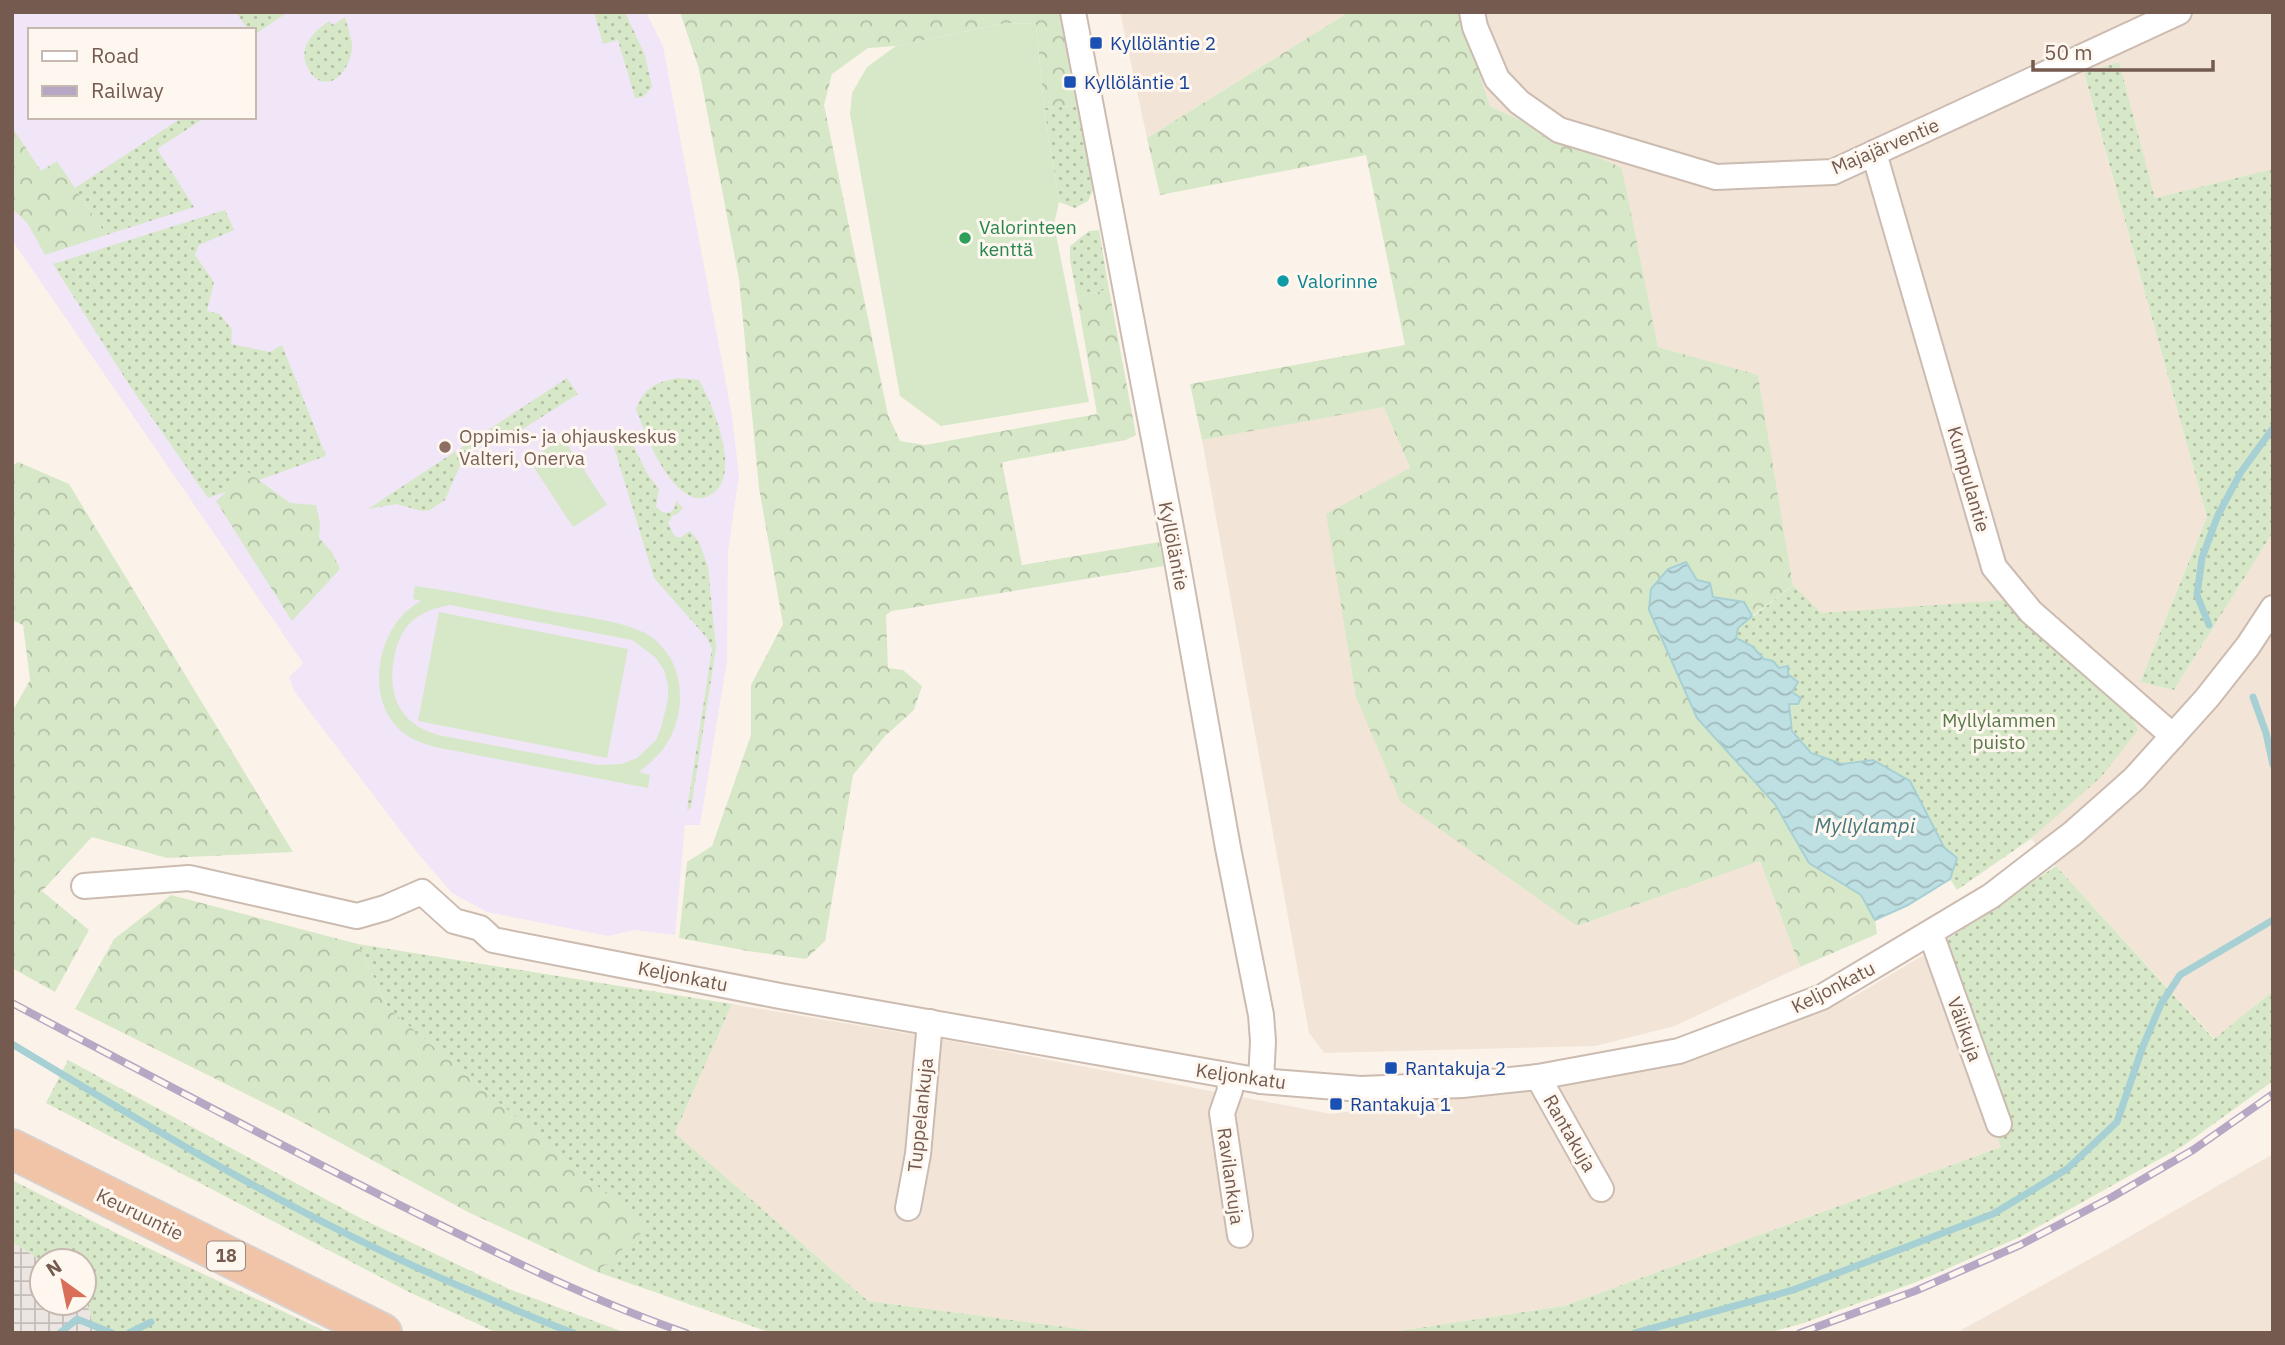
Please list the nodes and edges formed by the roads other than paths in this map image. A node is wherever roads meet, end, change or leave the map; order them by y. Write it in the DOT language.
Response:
graph roads {
  1 [pos="1073,12"];
  2 [pos="1472,12"];
  3 [pos="2179,12"];
  4 [pos="1874,153"];
  5 [pos="2273,608"];
  6 [pos="2173,736"];
  7 [pos="83,886"];
  8 [pos="1931,934"];
  9 [pos="930,1022"];
  10 [pos="1229,1076"];
  11 [pos="1538,1077"];
  12 [pos="1261,1081"];
  13 [pos="1999,1124"];
  14 [pos="12,1149"];
  15 [pos="1601,1189"];
  16 [pos="908,1208"];
  17 [pos="1240,1235"];
  18 [pos="382,1333"];
  1 -- 12 [label="street, Kyllöläntie"];
  2 -- 4 [label="street, Majajärventie"];
  3 -- 4 [label="street, Majajärventie"];
  4 -- 6 [label="street, Kumpulantie"];
  5 -- 6 [label="street, Keljonkatu"];
  6 -- 8 [label="street, Keljonkatu"];
  7 -- 9 [label="street, Keljonkatu"];
  8 -- 11 [label="street, Keljonkatu"];
  8 -- 13 [label="street, Välikuja"];
  9 -- 10 [label="street, Keljonkatu"];
  9 -- 16 [label="street, Tuppelankuja"];
  10 -- 12 [label="street, Keljonkatu"];
  10 -- 17 [label="street, Ravilankuja"];
  11 -- 12 [label="street, Keljonkatu"];
  11 -- 15 [label="street, Rantakuja"];
  14 -- 18 [label="highway, Keuruuntie / 18"];
}
